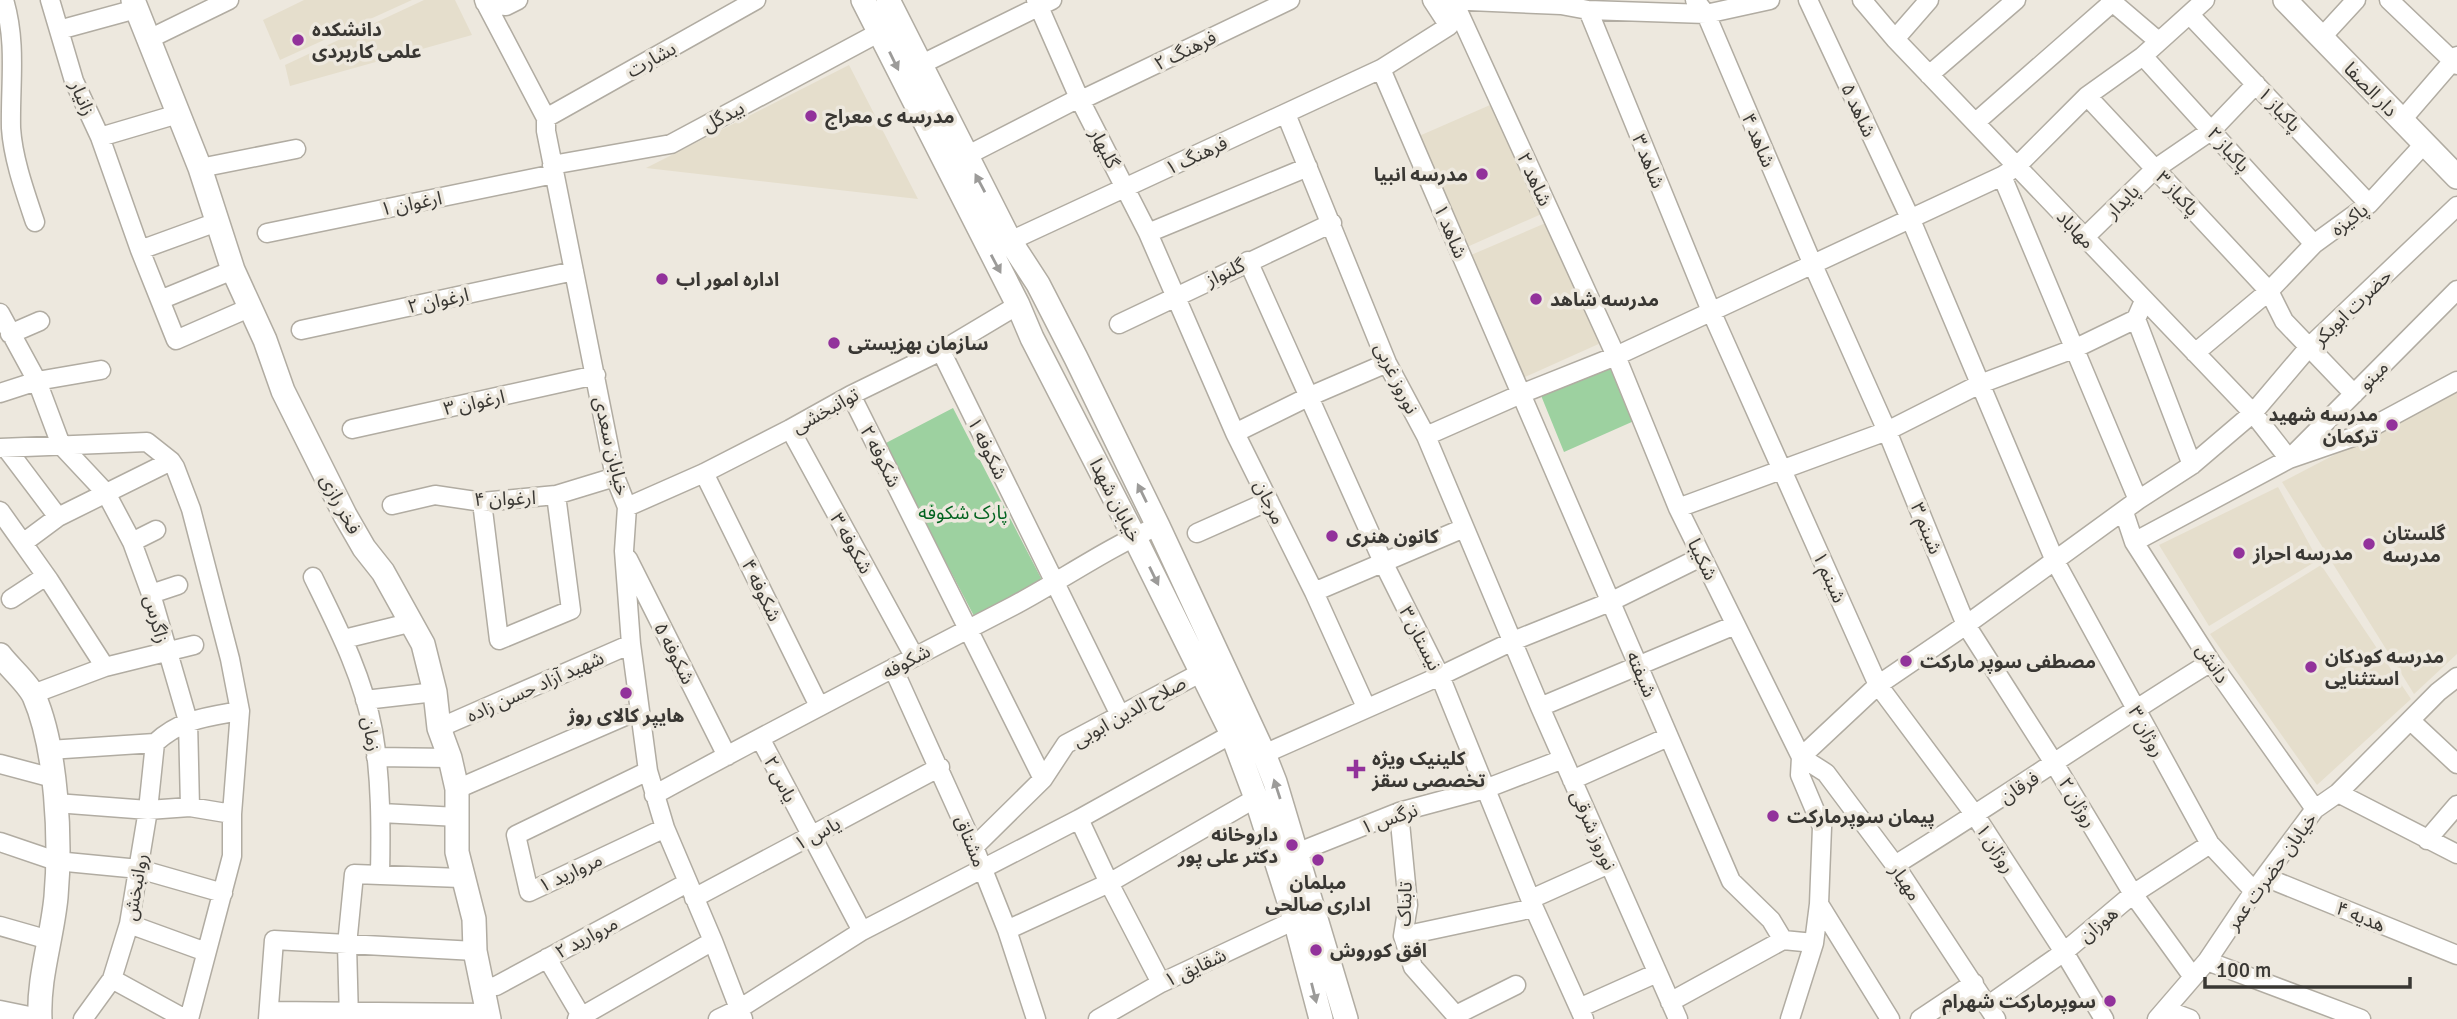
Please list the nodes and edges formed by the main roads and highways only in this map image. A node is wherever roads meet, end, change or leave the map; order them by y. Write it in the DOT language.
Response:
graph roads {
  1 [pos="863,0"];
  2 [pos="888,0"];
  3 [pos="2285,0"];
  4 [pos="134,5"];
  5 [pos="2454,168"];
  6 [pos="0,655"];
  7 [pos="488,1016"];
  8 [pos="40,1019"];
  9 [pos="1321,1019"];
  10 [pos="1346,1019"];
  1 -- 9 [label="main road, خیابان شهدا, one-way"];
  10 -- 2 [label="main road, خیابان شهدا, one-way"];
  3 -- 5 [label="main road, دار الصفا"];
  4 -- 7 [label="main road, فخر رازی"];
  6 -- 8 [label="main road"];
}
